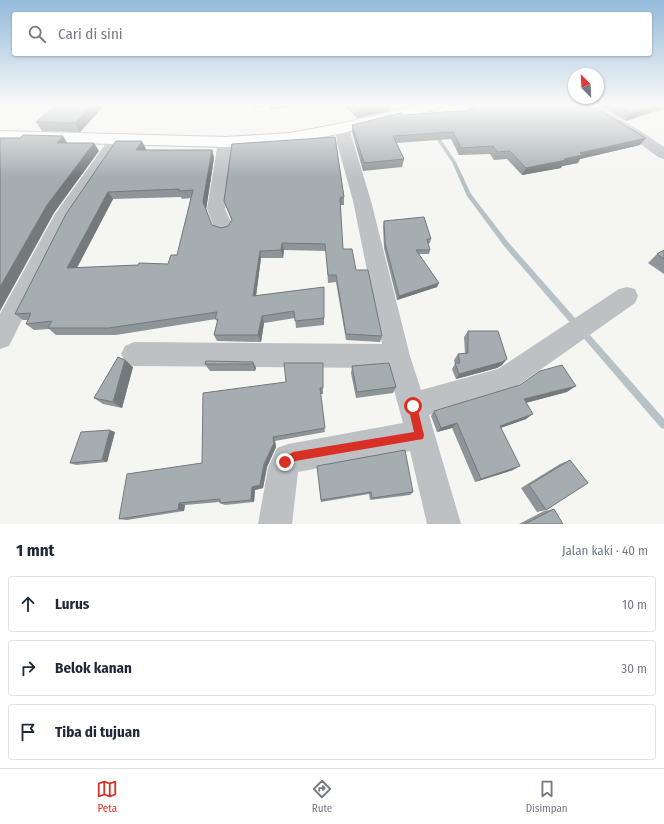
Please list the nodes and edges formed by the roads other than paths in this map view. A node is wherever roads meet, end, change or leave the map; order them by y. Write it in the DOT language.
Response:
graph roads {
  1 [pos="336,129"];
  2 [pos="344,129"];
  3 [pos="628,129"];
  4 [pos="0,136"];
  5 [pos="114,140"];
  6 [pos="226,142"];
  7 [pos="664,154"];
  8 [pos="223,227"];
  9 [pos="627,296"];
  10 [pos="0,338"];
  11 [pos="134,354"];
  12 [pos="397,356"];
  13 [pos="413,406"];
  14 [pos="420,435"];
  15 [pos="275,524"];
  16 [pos="444,524"];
  1 -- 6 [label="main road"];
  2 -- 12 [label="street"];
  3 -- 7 [label="street"];
  4 -- 5 [label="main road"];
  5 -- 6 [label="main road"];
  5 -- 10 [label="street"];
  6 -- 8 [label="street"];
  9 -- 13 [label="street"];
  11 -- 12 [label="street"];
  12 -- 13 [label="street"];
  13 -- 14 [label="street"];
  14 -- 15 [label="street"];
  14 -- 16 [label="street"];
}
